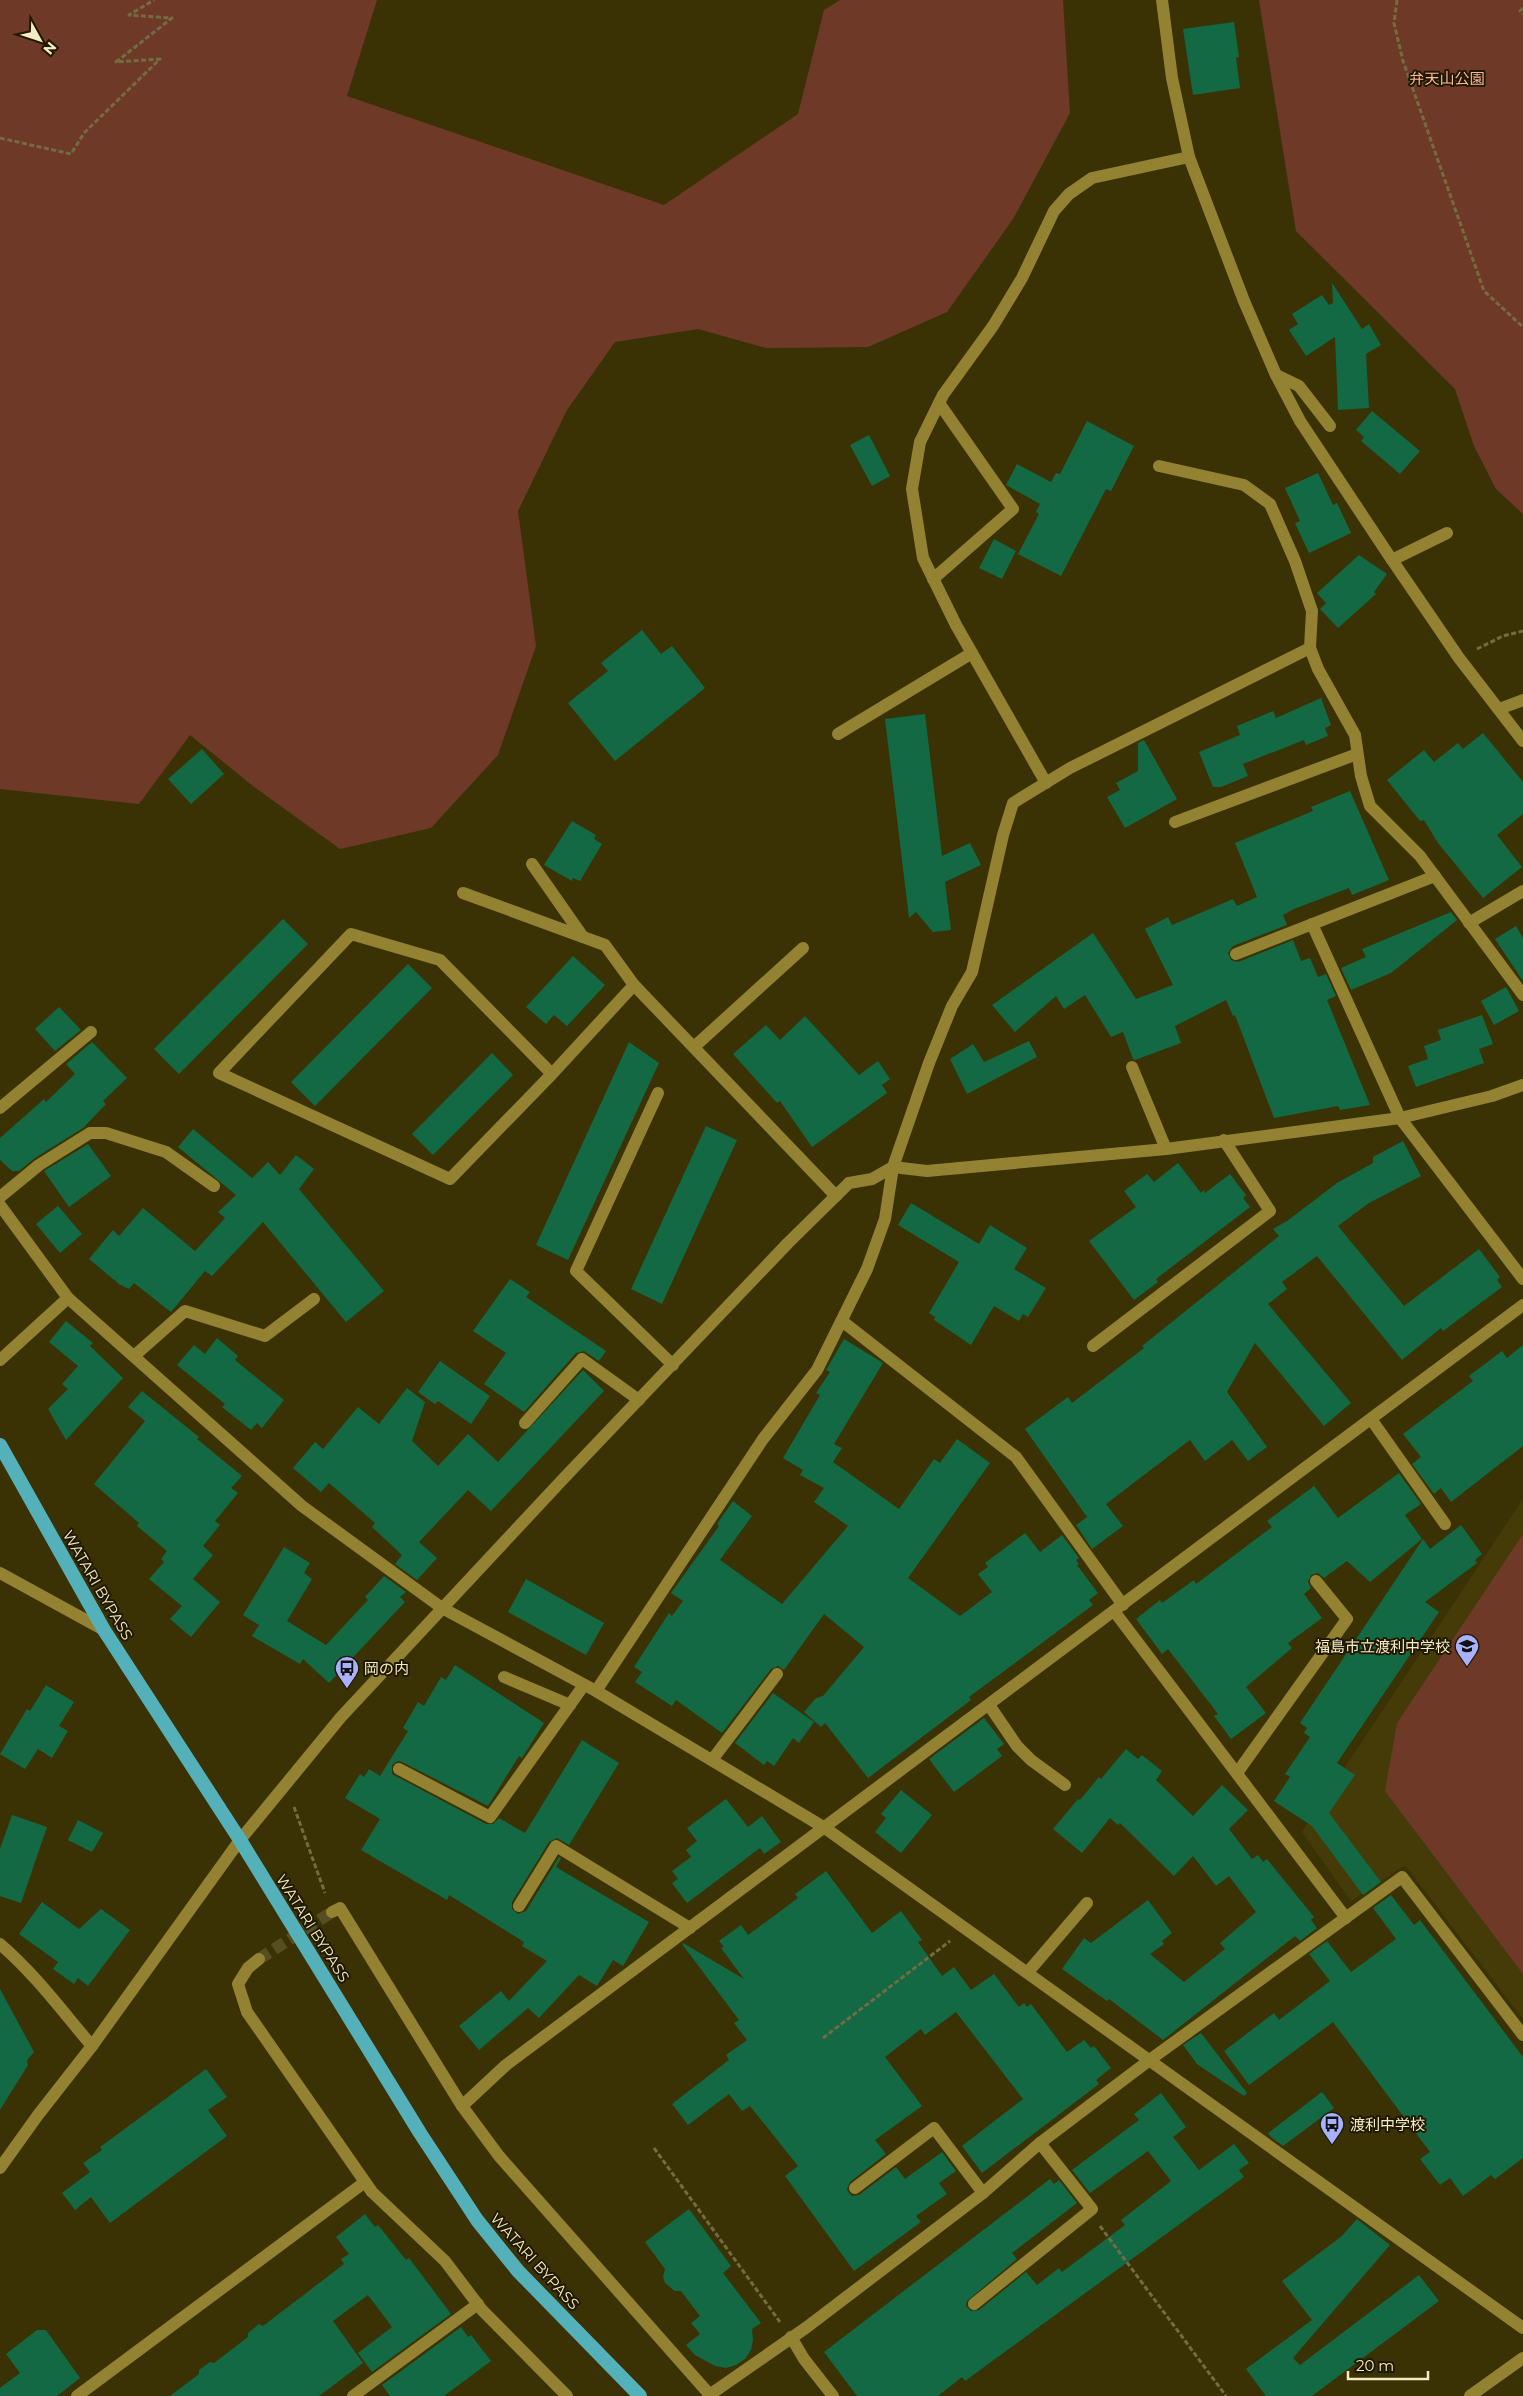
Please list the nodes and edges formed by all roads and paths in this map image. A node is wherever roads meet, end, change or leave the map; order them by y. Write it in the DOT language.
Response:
graph roads {
  1 [pos="154,0"];
  2 [pos="1162,0"];
  3 [pos="1397,0"];
  4 [pos="1523,8"];
  5 [pos="1523,14"];
  6 [pos="0,138"];
  7 [pos="1189,157"];
  8 [pos="1523,327"];
  9 [pos="1276,375"];
  10 [pos="940,403"];
  11 [pos="1330,426"];
  12 [pos="1159,466"];
  13 [pos="1447,533"];
  14 [pos="1392,560"];
  15 [pos="933,579"];
  16 [pos="1523,631"];
  17 [pos="1310,648"];
  18 [pos="972,653"];
  19 [pos="1459,658"];
  20 [pos="1523,700"];
  21 [pos="1499,709"];
  22 [pos="838,734"];
  23 [pos="1523,741"];
  24 [pos="1357,754"];
  25 [pos="1046,783"];
  26 [pos="1175,822"];
  27 [pos="532,864"];
  28 [pos="1435,876"];
  29 [pos="1523,891"];
  30 [pos="463,893"];
  31 [pos="1469,922"];
  32 [pos="1312,924"];
  33 [pos="583,937"];
  34 [pos="803,948"];
  35 [pos="1236,954"];
  36 [pos="634,985"];
  37 [pos="1523,995"];
  38 [pos="91,1032"];
  39 [pos="694,1047"];
  40 [pos="1132,1067"];
  41 [pos="552,1074"];
  42 [pos="1523,1085"];
  43 [pos="658,1093"];
  44 [pos="0,1108"];
  45 [pos="1400,1118"];
  46 [pos="1224,1140"];
  47 [pos="1166,1149"];
  48 [pos="893,1167"];
  49 [pos="214,1186"];
  50 [pos="836,1196"];
  51 [pos="0,1197"];
  52 [pos="0,1205"];
  53 [pos="1523,1279"];
  54 [pos="68,1298"];
  55 [pos="314,1299"];
  56 [pos="1523,1305"];
  57 [pos="842,1321"];
  58 [pos="1093,1346"];
  59 [pos="134,1356"];
  60 [pos="0,1360"];
  61 [pos="673,1365"];
  62 [pos="638,1400"];
  63 [pos="1371,1419"];
  64 [pos="525,1423"];
  65 [pos="0,1444"];
  66 [pos="1445,1524"];
  67 [pos="0,1573"];
  68 [pos="1316,1581"];
  69 [pos="442,1608"];
  70 [pos="1119,1608"];
  71 [pos="104,1630"];
  72 [pos="776,1674"];
  73 [pos="504,1677"];
  74 [pos="584,1685"];
  75 [pos="596,1692"];
  76 [pos="570,1705"];
  77 [pos="989,1705"];
  78 [pos="712,1760"];
  79 [pos="399,1769"];
  80 [pos="1237,1773"];
  81 [pos="285,1785"];
  82 [pos="1065,1785"];
  83 [pos="825,1828"];
  84 [pos="240,1840"];
  85 [pos="1087,1904"];
  86 [pos="519,1906"];
  87 [pos="332,1912"];
  88 [pos="1346,1918"];
  89 [pos="690,1928"];
  90 [pos="966,1928"];
  91 [pos="0,1944"];
  92 [pos="259,1959"];
  93 [pos="1028,1972"];
  94 [pos="1523,2035"];
  95 [pos="823,2038"];
  96 [pos="92,2046"];
  97 [pos="1151,2059"];
  98 [pos="462,2106"];
  99 [pos="1040,2143"];
  100 [pos="654,2148"];
  101 [pos="0,2168"];
  102 [pos="364,2182"];
  103 [pos="855,2188"];
  104 [pos="982,2193"];
  105 [pos="1090,2212"];
  106 [pos="478,2304"];
  107 [pos="974,2304"];
  108 [pos="1523,2328"];
  109 [pos="791,2337"];
  110 [pos="1523,2358"];
  111 [pos="709,2395"];
  112 [pos="77,2396"];
  113 [pos="353,2396"];
  114 [pos="568,2396"];
  115 [pos="640,2396"];
  116 [pos="834,2396"];
  117 [pos="1226,2396"];
  118 [pos="1470,2396"];
  1 -- 6 [label="path"];
  2 -- 7 [label="street"];
  3 -- 8 [label="path"];
  4 -- 5 [label="path"];
  7 -- 9 [label="street"];
  7 -- 10 [label="street"];
  9 -- 11 [label="street"];
  9 -- 14 [label="street"];
  10 -- 15 [label="street"];
  10 -- 15 [label="street"];
  12 -- 17 [label="street"];
  13 -- 14 [label="street"];
  14 -- 19 [label="street"];
  15 -- 18 [label="street"];
  16 -- 19 [label="path"];
  17 -- 24 [label="street"];
  17 -- 25 [label="street"];
  18 -- 22 [label="street"];
  18 -- 25 [label="street"];
  19 -- 21 [label="street"];
  20 -- 21 [label="street"];
  21 -- 23 [label="street"];
  24 -- 26 [label="street"];
  24 -- 28 [label="street"];
  25 -- 48 [label="street"];
  27 -- 33 [label="street"];
  28 -- 31 [label="street"];
  28 -- 32 [label="street"];
  29 -- 31 [label="street"];
  30 -- 33 [label="street"];
  31 -- 37 [label="street"];
  32 -- 35 [label="street"];
  32 -- 45 [label="street"];
  33 -- 36 [label="street"];
  34 -- 39 [label="street"];
  36 -- 39 [label="street"];
  36 -- 41 [label="street"];
  38 -- 44 [label="street"];
  39 -- 50 [label="street"];
  40 -- 47 [label="street"];
  41 -- 41 [label="street"];
  42 -- 45 [label="street"];
  43 -- 61 [label="street"];
  45 -- 46 [label="street"];
  45 -- 53 [label="street"];
  46 -- 47 [label="street"];
  46 -- 58 [label="street"];
  47 -- 48 [label="street"];
  48 -- 50 [label="street"];
  48 -- 57 [label="street"];
  49 -- 51 [label="street"];
  50 -- 61 [label="street"];
  52 -- 54 [label="street"];
  54 -- 59 [label="street"];
  54 -- 60 [label="street"];
  55 -- 59 [label="street"];
  56 -- 63 [label="street"];
  57 -- 70 [label="street"];
  57 -- 75 [label="street"];
  59 -- 69 [label="street"];
  61 -- 62 [label="street"];
  62 -- 64 [label="street"];
  62 -- 69 [label="street"];
  63 -- 66 [label="street"];
  63 -- 70 [label="street"];
  65 -- 71 [label="highway, WATARI BYPASS"];
  67 -- 71 [label="street"];
  68 -- 80 [label="street"];
  69 -- 74 [label="street"];
  69 -- 81 [label="street"];
  70 -- 77 [label="street"];
  70 -- 80 [label="street"];
  71 -- 84 [label="highway, WATARI BYPASS"];
  72 -- 78 [label="street"];
  73 -- 76 [label="street"];
  74 -- 75 [label="street"];
  74 -- 76 [label="street"];
  75 -- 78 [label="street"];
  76 -- 79 [label="street"];
  77 -- 82 [label="street"];
  77 -- 83 [label="street"];
  78 -- 83 [label="street"];
  80 -- 88 [label="street"];
  81 -- 84 [label="street"];
  81 -- 87 [label="path"];
  83 -- 89 [label="street"];
  83 -- 90 [label="street"];
  84 -- 96 [label="street"];
  84 -- 115 [label="highway, WATARI BYPASS"];
  85 -- 93 [label="street"];
  86 -- 89 [label="street"];
  87 -- 98 [label="street"];
  88 -- 94 [label="street"];
  88 -- 97 [label="street"];
  89 -- 98 [label="street"];
  90 -- 93 [label="street"];
  90 -- 95 [label="path"];
  91 -- 96 [label="street"];
  92 -- 102 [label="street"];
  93 -- 97 [label="street"];
  96 -- 101 [label="street"];
  97 -- 99 [label="street"];
  97 -- 108 [label="street"];
  98 -- 111 [label="street"];
  99 -- 104 [label="street"];
  99 -- 105 [label="street"];
  100 -- 109 [label="path"];
  102 -- 106 [label="street"];
  102 -- 112 [label="street"];
  103 -- 104 [label="street"];
  104 -- 109 [label="street"];
  105 -- 107 [label="street"];
  105 -- 117 [label="path"];
  106 -- 113 [label="street"];
  106 -- 114 [label="street"];
  109 -- 111 [label="street"];
  109 -- 116 [label="street"];
  110 -- 118 [label="street"];
}
